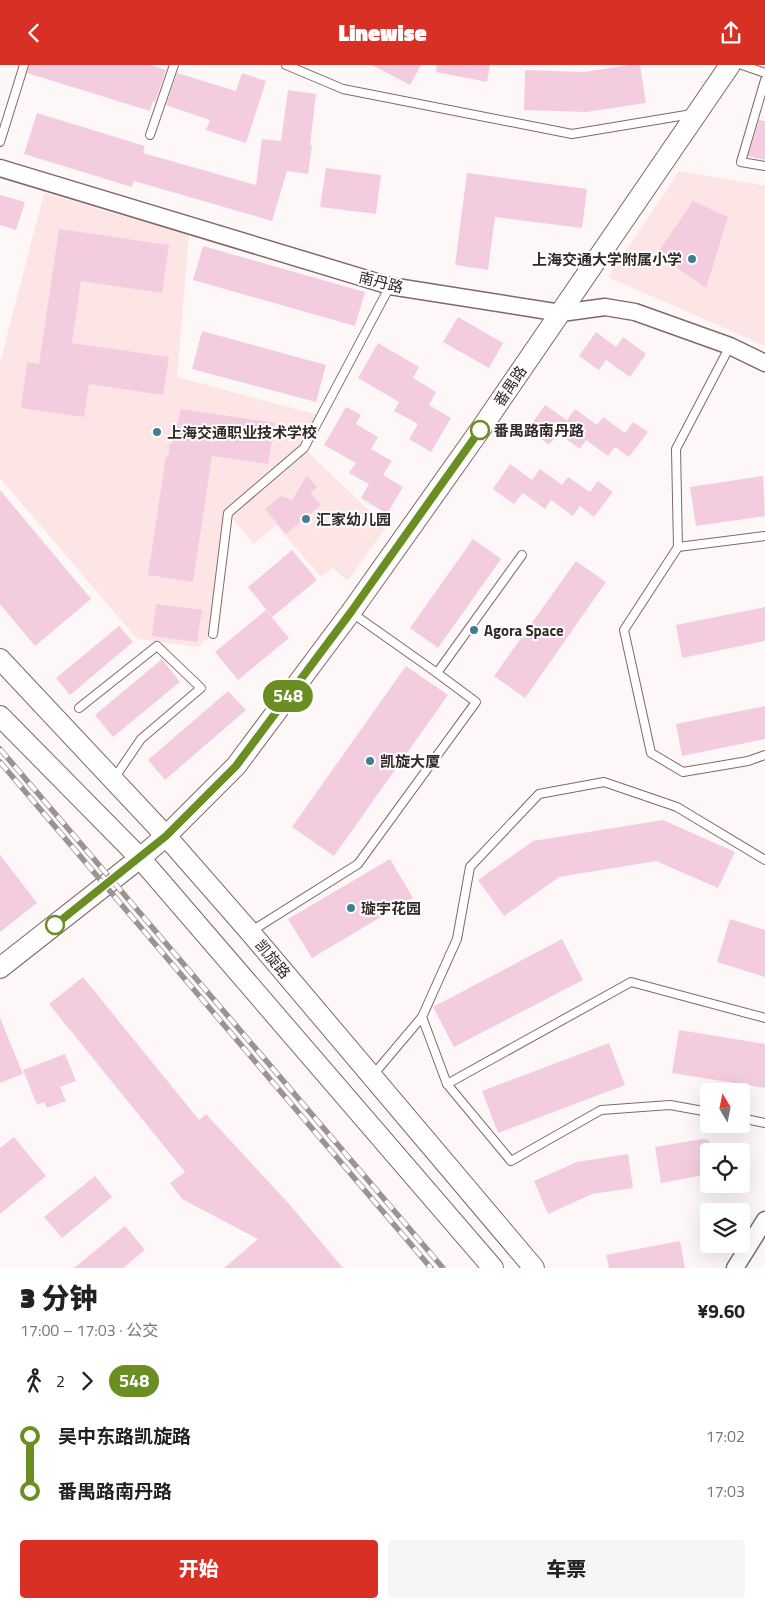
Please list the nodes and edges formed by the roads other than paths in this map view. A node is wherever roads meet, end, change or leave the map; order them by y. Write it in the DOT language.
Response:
graph roads {
  1 [pos="24,65"];
  2 [pos="174,65"];
  3 [pos="286,65"];
  4 [pos="730,65"];
  5 [pos="742,65"];
  6 [pos="765,73"];
  7 [pos="765,80"];
  8 [pos="696,113"];
  9 [pos="150,135"];
  10 [pos="0,142"];
  11 [pos="765,166"];
  12 [pos="0,169"];
  13 [pos="390,286"];
  14 [pos="561,313"];
  15 [pos="730,346"];
  16 [pos="765,363"];
  17 [pos="765,536"];
  18 [pos="678,547"];
  19 [pos="522,555"];
  20 [pos="351,612"];
  21 [pos="213,635"];
  22 [pos="0,659"];
  23 [pos="437,673"];
  24 [pos="79,708"];
  25 [pos="0,716"];
  26 [pos="765,755"];
  27 [pos="113,780"];
  28 [pos="166,836"];
  29 [pos="140,858"];
  30 [pos="765,860"];
  31 [pos="250,932"];
  32 [pos="0,968"];
  33 [pos="422,1017"];
  34 [pos="765,1017"];
  35 [pos="372,1076"];
  36 [pos="447,1084"];
  37 [pos="700,1110"];
  38 [pos="750,1120"];
  39 [pos="765,1123"];
  40 [pos="765,1220"];
  41 [pos="492,1268"];
  42 [pos="534,1268"];
  43 [pos="735,1268"];
  1 -- 10 [label="lane"];
  2 -- 9 [label="lane"];
  3 -- 8 [label="lane"];
  4 -- 8 [label="street, 番禺路"];
  5 -- 6 [label="lane"];
  7 -- 11 [label="lane"];
  8 -- 14 [label="street, 番禺路"];
  12 -- 13 [label="street, 南丹路"];
  13 -- 14 [label="street, 南丹路"];
  13 -- 21 [label="lane"];
  14 -- 15 [label="street, 南丹路"];
  14 -- 20 [label="street, 番禺路"];
  15 -- 16 [label="street, 南丹路"];
  15 -- 18 [label="lane"];
  17 -- 18 [label="lane"];
  18 -- 26 [label="lane"];
  19 -- 23 [label="lane"];
  20 -- 23 [label="lane"];
  20 -- 28 [label="street, 番禺路"];
  22 -- 27 [label="street, 凯旋路"];
  23 -- 31 [label="lane"];
  24 -- 27 [label="lane"];
  25 -- 29 [label="street"];
  27 -- 28 [label="street, 凯旋路"];
  28 -- 29 [label="street, 番禺路"];
  28 -- 31 [label="street, 凯旋路"];
  29 -- 32 [label="street, 番禺路"];
  29 -- 41 [label="street"];
  30 -- 33 [label="lane"];
  31 -- 35 [label="street, 凯旋路"];
  33 -- 35 [label="lane"];
  33 -- 36 [label="lane"];
  34 -- 36 [label="lane"];
  35 -- 42 [label="street, 凯旋路"];
  36 -- 37 [label="lane"];
  38 -- 39 [label="lane"];
  40 -- 43 [label="street"];
}
